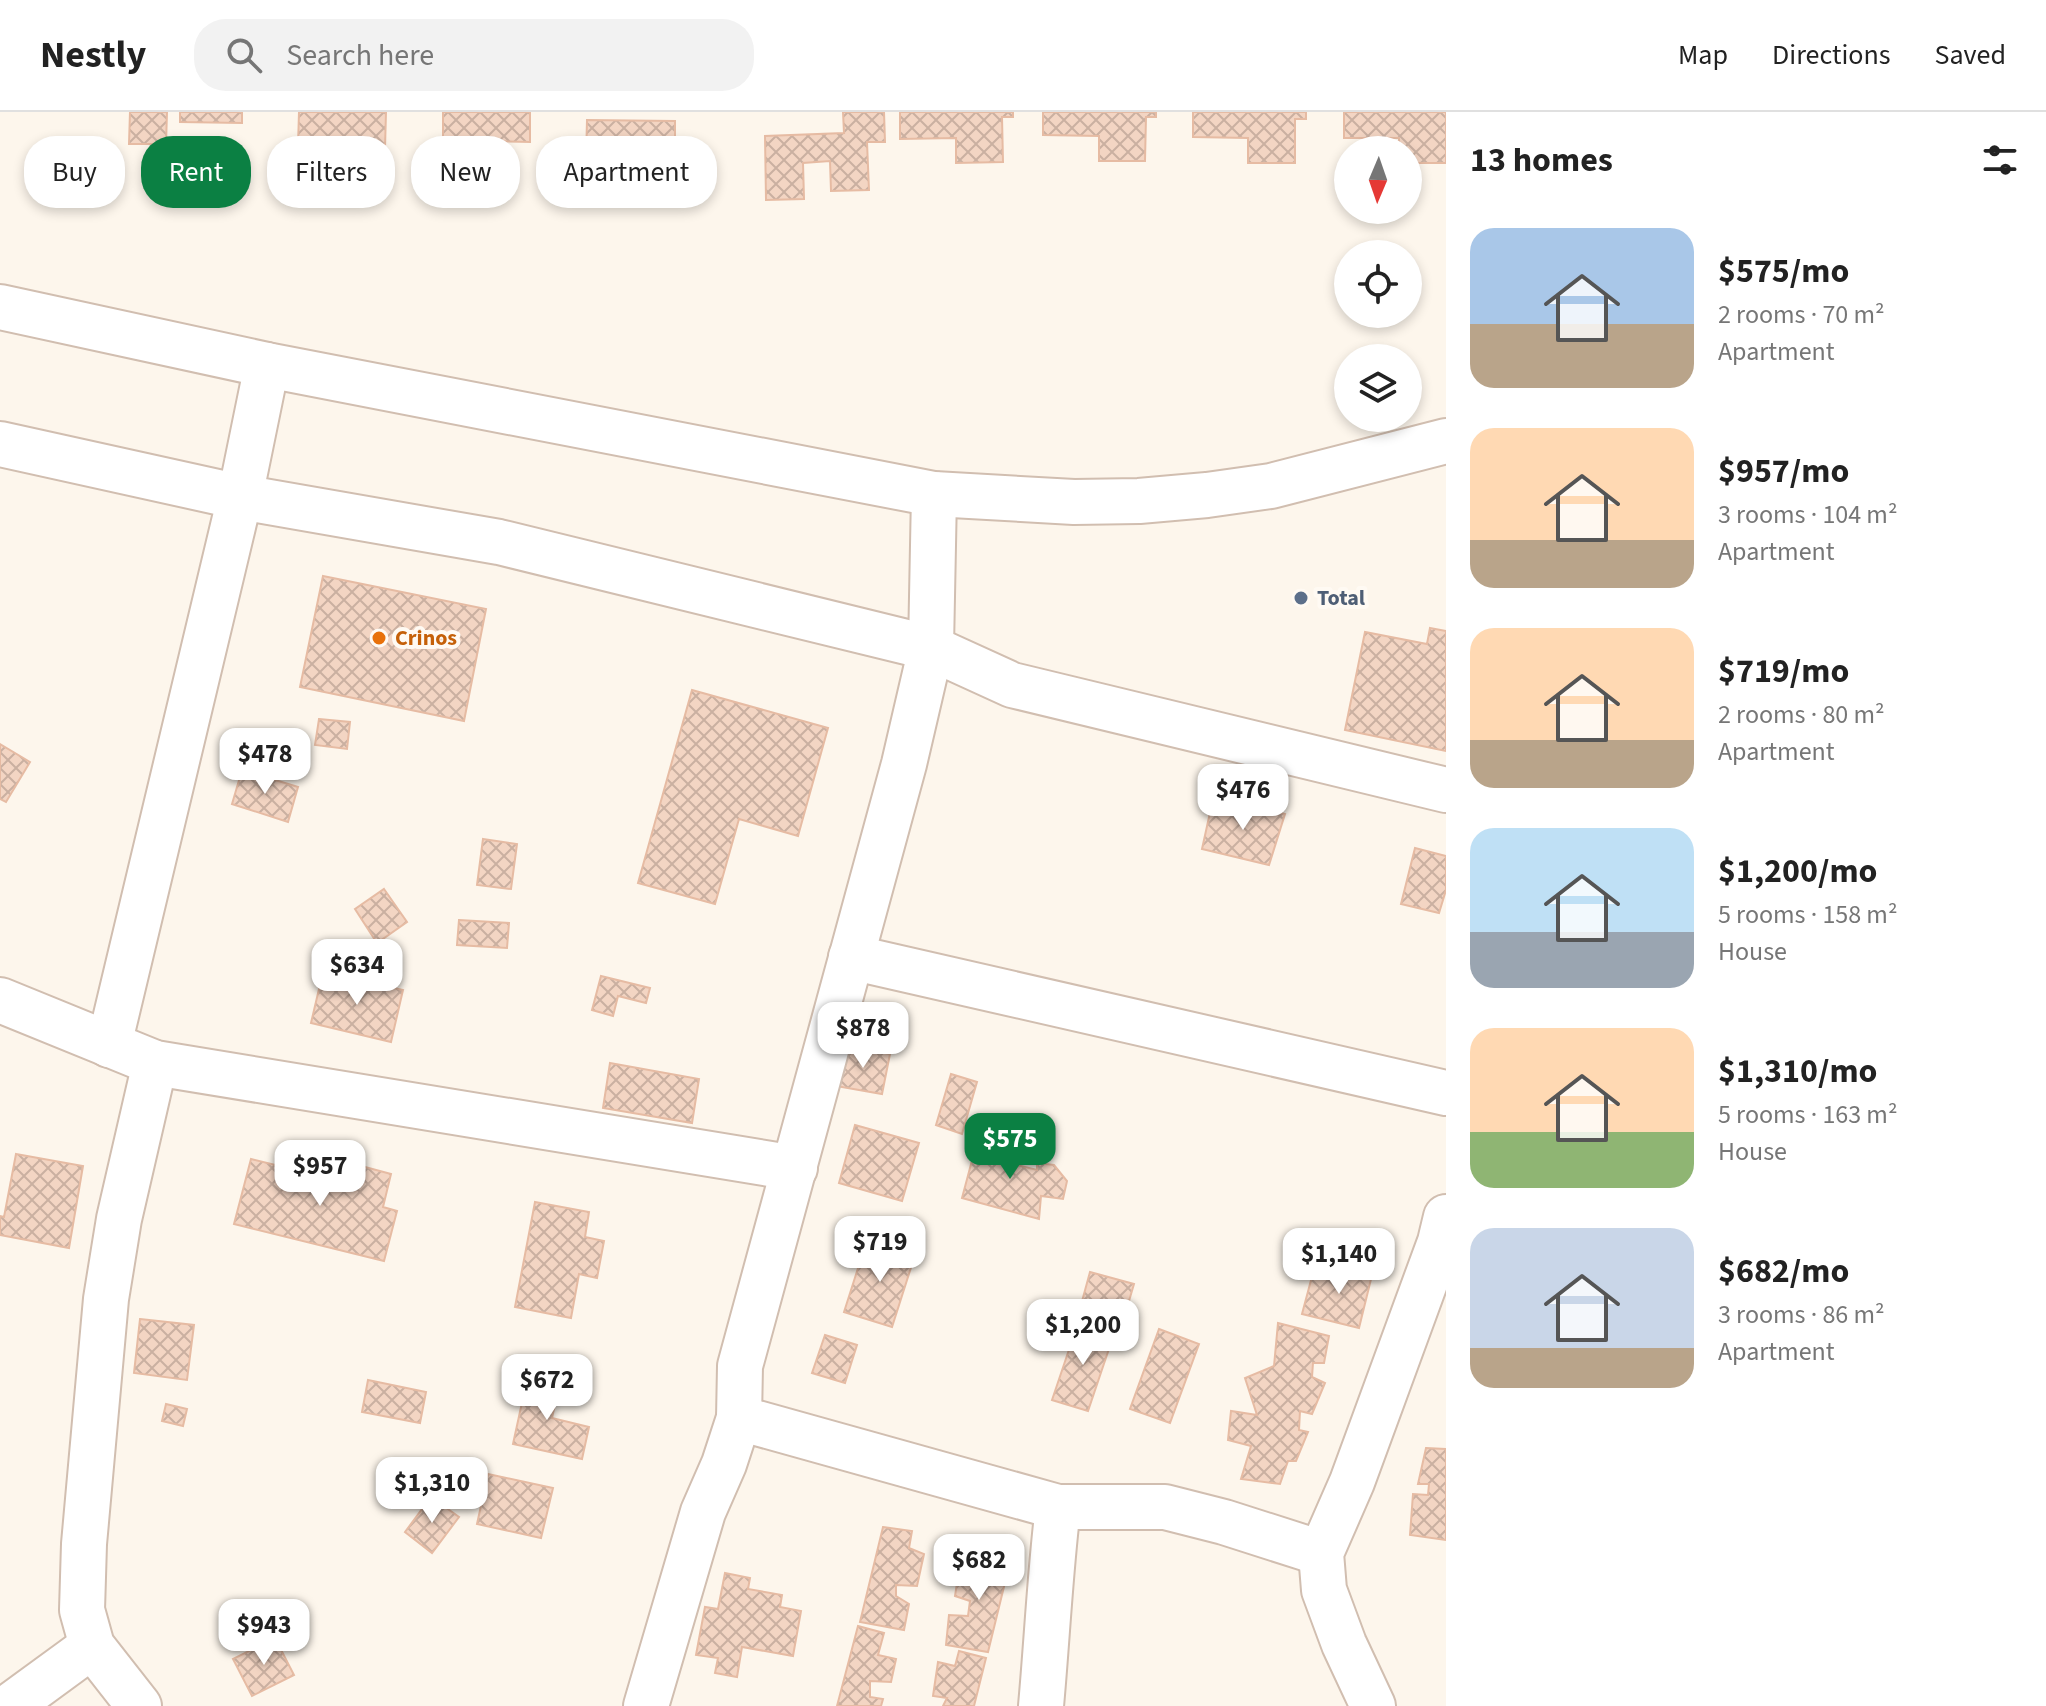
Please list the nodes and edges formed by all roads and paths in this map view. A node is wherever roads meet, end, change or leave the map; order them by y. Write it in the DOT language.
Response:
graph roads {
  1 [pos="0,282"];
  2 [pos="0,307"];
  3 [pos="58,320"];
  4 [pos="267,365"];
  5 [pos="1446,441"];
  6 [pos="0,444"];
  7 [pos="934,494"];
  8 [pos="240,497"];
  9 [pos="931,648"];
  10 [pos="1446,790"];
  11 [pos="851,957"];
  12 [pos="0,1000"];
  13 [pos="109,1045"];
  14 [pos="155,1063"];
  15 [pos="1446,1093"];
  16 [pos="795,1168"];
  17 [pos="1446,1217"];
  18 [pos="739,1418"];
  19 [pos="1058,1507"];
  20 [pos="1321,1553"];
  21 [pos="92,1646"];
  22 [pos="10,1706"];
  23 [pos="139,1706"];
  24 [pos="646,1706"];
  25 [pos="1041,1706"];
  26 [pos="1373,1706"];
  1 -- 3 [label="street"];
  2 -- 3 [label="street"];
  3 -- 4 [label="street"];
  4 -- 7 [label="street"];
  4 -- 8 [label="street"];
  5 -- 7 [label="street"];
  6 -- 8 [label="street"];
  7 -- 9 [label="street"];
  8 -- 9 [label="street"];
  8 -- 13 [label="street"];
  9 -- 10 [label="street"];
  9 -- 11 [label="street"];
  11 -- 15 [label="street"];
  11 -- 16 [label="street"];
  12 -- 13 [label="street"];
  13 -- 14 [label="street"];
  14 -- 16 [label="street"];
  14 -- 21 [label="street"];
  16 -- 18 [label="street"];
  17 -- 20 [label="street"];
  18 -- 19 [label="street"];
  18 -- 24 [label="street"];
  19 -- 20 [label="street"];
  19 -- 25 [label="street"];
  20 -- 26 [label="street"];
  21 -- 22 [label="street"];
  21 -- 23 [label="street"];
}
